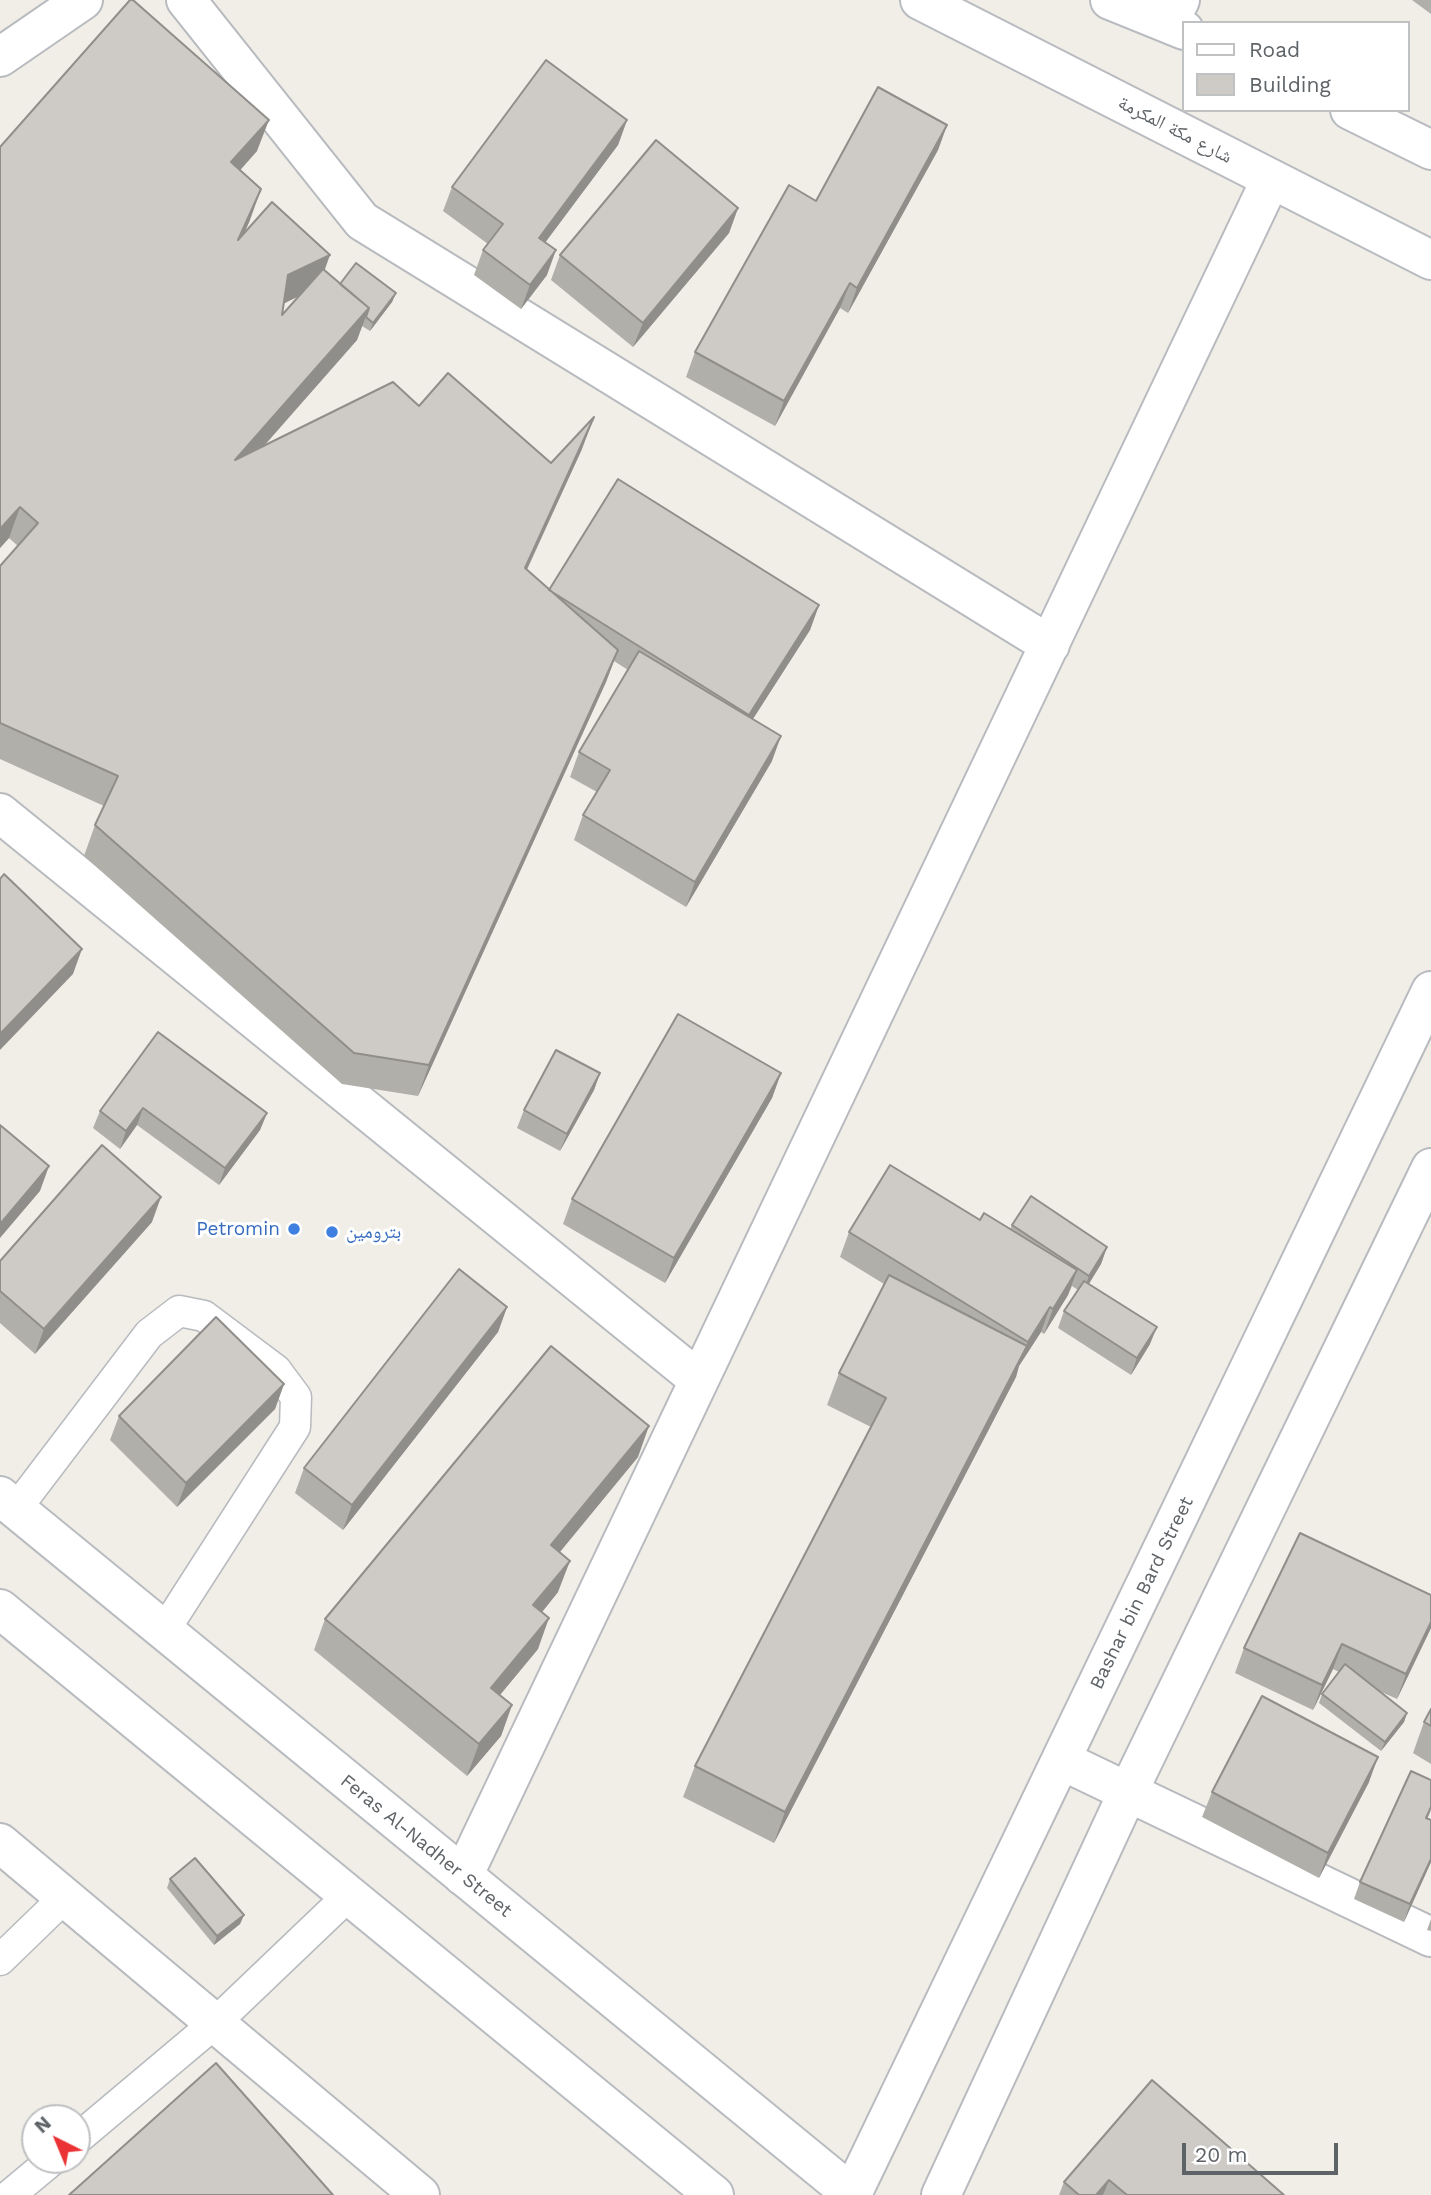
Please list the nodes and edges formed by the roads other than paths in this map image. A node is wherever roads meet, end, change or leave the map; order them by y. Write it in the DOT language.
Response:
graph roads {
  1 [pos="83,0"];
  2 [pos="186,0"];
  3 [pos="920,0"];
  4 [pos="1110,0"];
  5 [pos="1178,17"];
  6 [pos="0,57"];
  7 [pos="1354,112"];
  8 [pos="1431,150"];
  9 [pos="1271,179"];
  10 [pos="1431,260"];
  11 [pos="1050,645"];
  12 [pos="0,813"];
  13 [pos="1431,991"];
  14 [pos="1431,1168"];
  15 [pos="699,1380"];
  16 [pos="8,1502"];
  17 [pos="0,1609"];
  18 [pos="164,1631"];
  19 [pos="1061,1760"];
  20 [pos="1128,1792"];
  21 [pos="0,1843"];
  22 [pos="463,1876"];
  23 [pos="349,1895"];
  24 [pos="65,1897"];
  25 [pos="1431,1937"];
  26 [pos="0,1960"];
  27 [pos="215,2023"];
  28 [pos="91,2127"];
  29 [pos="35,2174"];
  30 [pos="853,2194"];
  31 [pos="10,2195"];
  32 [pos="420,2195"];
  33 [pos="714,2195"];
  34 [pos="941,2195"];
  1 -- 6 [label="street"];
  2 -- 11 [label="street"];
  3 -- 9 [label="street, شارع مكة المكرمة"];
  4 -- 5 [label="street"];
  7 -- 8 [label="street"];
  9 -- 10 [label="street, شارع مكة المكرمة"];
  9 -- 11 [label="street"];
  11 -- 15 [label="street"];
  12 -- 15 [label="street"];
  13 -- 19 [label="street, Bashar bin Bard Street"];
  14 -- 20 [label="street"];
  15 -- 22 [label="street"];
  16 -- 18 [label="street, Feras Al-Nadher Street"];
  16 -- 18 [label="lane"];
  17 -- 23 [label="street"];
  18 -- 22 [label="street, Feras Al-Nadher Street"];
  19 -- 20 [label="street"];
  19 -- 30 [label="street, Bashar bin Bard Street"];
  20 -- 25 [label="street"];
  20 -- 34 [label="street"];
  21 -- 24 [label="street"];
  22 -- 30 [label="street, Feras Al-Nadher Street"];
  23 -- 27 [label="lane"];
  23 -- 33 [label="street"];
  24 -- 26 [label="lane"];
  24 -- 27 [label="street"];
  27 -- 28 [label="lane"];
  27 -- 32 [label="street"];
  29 -- 31 [label="lane"];
}
